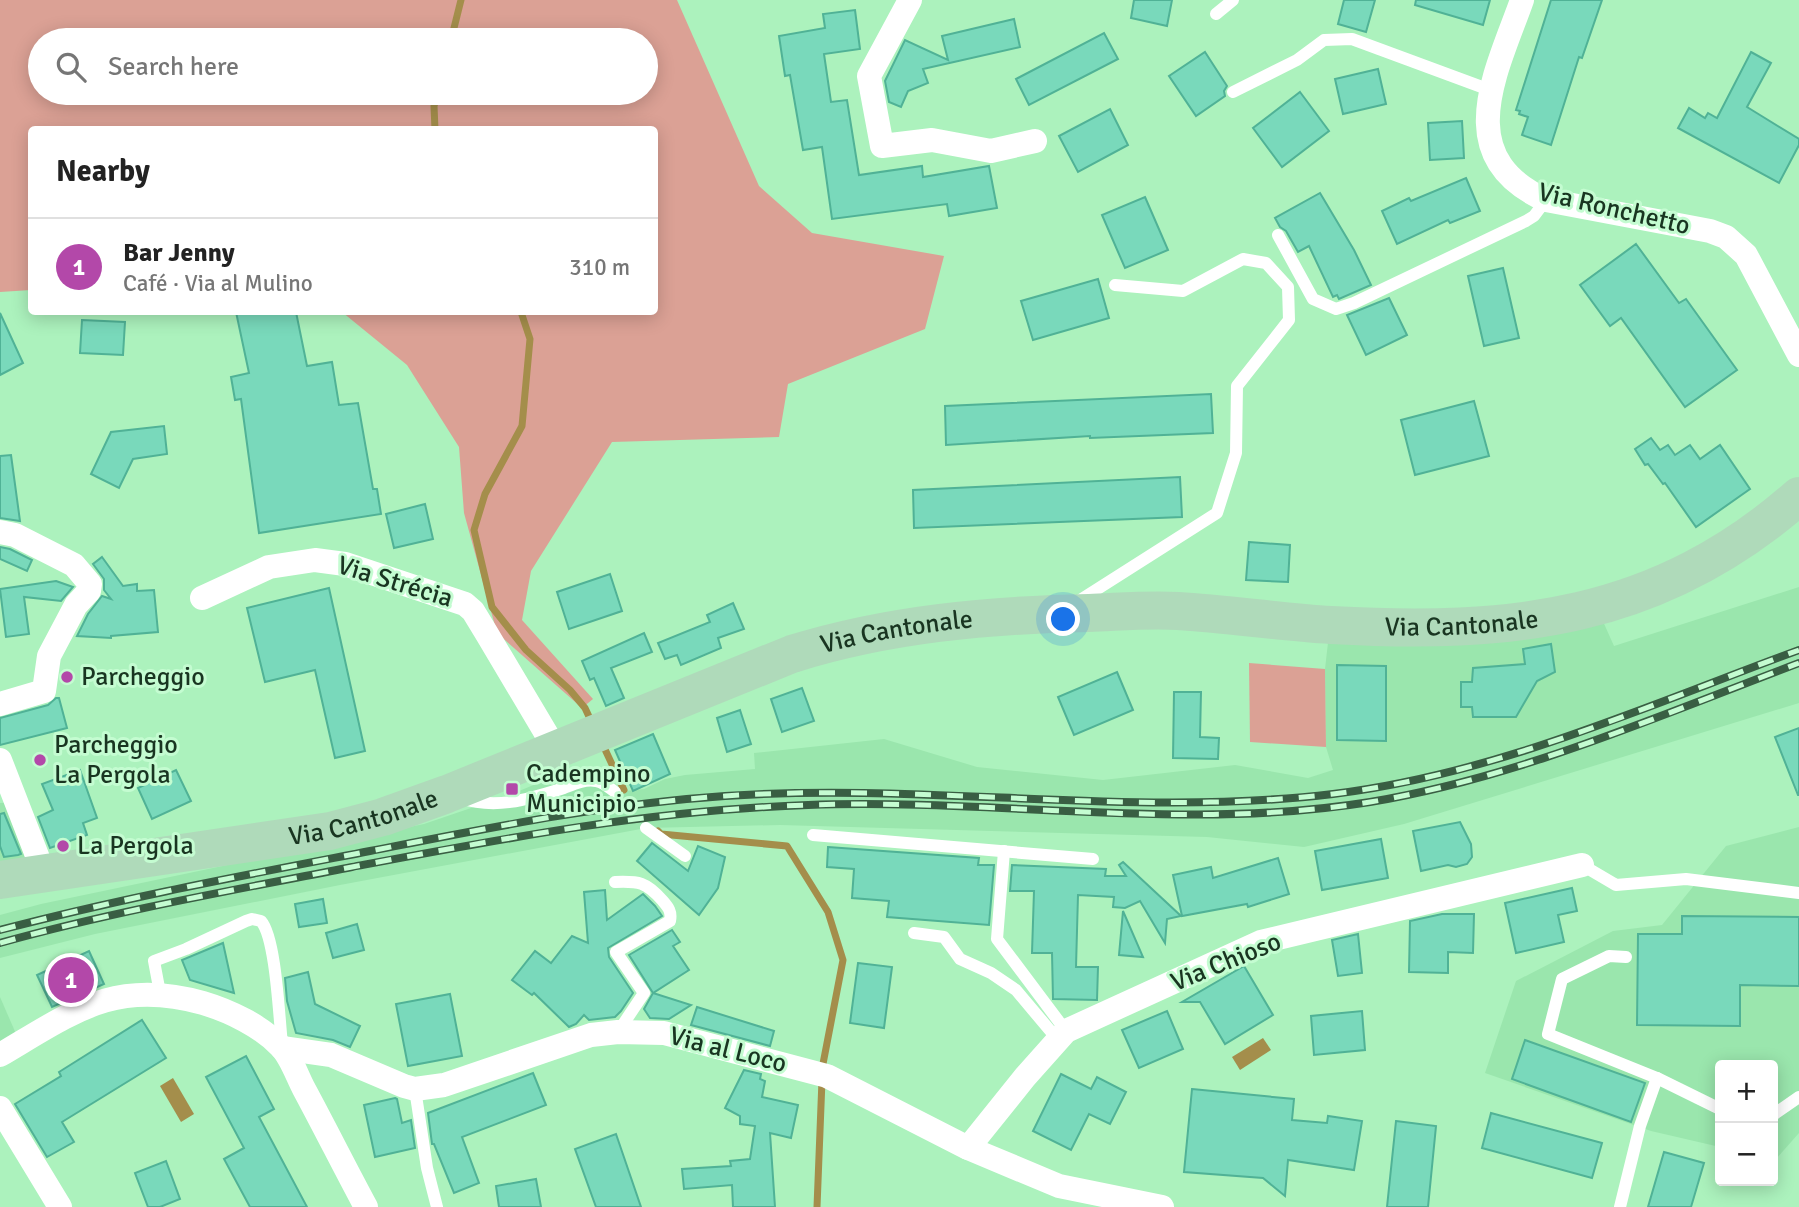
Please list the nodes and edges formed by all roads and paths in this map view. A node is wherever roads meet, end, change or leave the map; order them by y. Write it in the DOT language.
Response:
graph roads {
  1 [pos="910,0"];
  2 [pos="1233,0"];
  3 [pos="1522,0"];
  4 [pos="1216,14"];
  5 [pos="1490,90"];
  6 [pos="1233,92"];
  7 [pos="1035,141"];
  8 [pos="1546,200"];
  9 [pos="1278,235"];
  10 [pos="1115,285"];
  11 [pos="1799,355"];
  12 [pos="1799,496"];
  13 [pos="0,532"];
  14 [pos="202,598"];
  15 [pos="1059,613"];
  16 [pos="0,704"];
  17 [pos="580,740"];
  18 [pos="0,760"];
  19 [pos="615,792"];
  20 [pos="447,794"];
  21 [pos="646,828"];
  22 [pos="813,835"];
  23 [pos="1004,851"];
  24 [pos="685,856"];
  25 [pos="1093,859"];
  26 [pos="1582,865"];
  27 [pos="43,875"];
  28 [pos="0,880"];
  29 [pos="615,882"];
  30 [pos="1799,893"];
  31 [pos="914,933"];
  32 [pos="1626,957"];
  33 [pos="160,993"];
  34 [pos="618,1032"];
  35 [pos="1062,1036"];
  36 [pos="282,1048"];
  37 [pos="0,1055"];
  38 [pos="1657,1078"];
  39 [pos="415,1089"];
  40 [pos="1799,1097"];
  41 [pos="1715,1107"];
  42 [pos="0,1108"];
  43 [pos="1778,1112"];
  44 [pos="968,1148"];
  45 [pos="1060,1196"];
  46 [pos="60,1207"];
  47 [pos="366,1207"];
  48 [pos="437,1207"];
  49 [pos="1162,1207"];
  50 [pos="1620,1207"];
  1 -- 7 [label="street"];
  2 -- 4 [label="lane"];
  3 -- 5 [label="street, Via Ronchetto"];
  5 -- 6 [label="lane"];
  5 -- 8 [label="street, Via Ronchetto"];
  8 -- 9 [label="lane"];
  8 -- 11 [label="street, Via Ronchetto"];
  10 -- 15 [label="lane"];
  12 -- 15 [label="main road, Via Cantonale"];
  13 -- 16 [label="street"];
  14 -- 17 [label="street, Via Strécia"];
  15 -- 17 [label="main road, Via Cantonale"];
  17 -- 20 [label="main road, Via Cantonale"];
  18 -- 27 [label="street"];
  19 -- 20 [label="lane"];
  20 -- 27 [label="main road, Via Cantonale"];
  21 -- 24 [label="lane"];
  22 -- 23 [label="lane"];
  23 -- 25 [label="lane"];
  23 -- 35 [label="lane"];
  26 -- 30 [label="lane"];
  26 -- 35 [label="street, Via Chioso"];
  27 -- 28 [label="main road, Via Cantonale"];
  29 -- 34 [label="lane"];
  31 -- 35 [label="lane"];
  32 -- 38 [label="lane"];
  33 -- 36 [label="street"];
  33 -- 36 [label="lane"];
  33 -- 37 [label="street"];
  34 -- 39 [label="street, Via al Loco"];
  34 -- 44 [label="street, Via al Loco"];
  35 -- 44 [label="street, Via Chioso"];
  36 -- 39 [label="street"];
  36 -- 47 [label="street"];
  38 -- 41 [label="lane"];
  38 -- 50 [label="lane"];
  39 -- 48 [label="lane"];
  40 -- 43 [label="lane"];
  42 -- 46 [label="street"];
  44 -- 45 [label="street, Via al Loco"];
  45 -- 49 [label="street, Via al Loco"];
}
